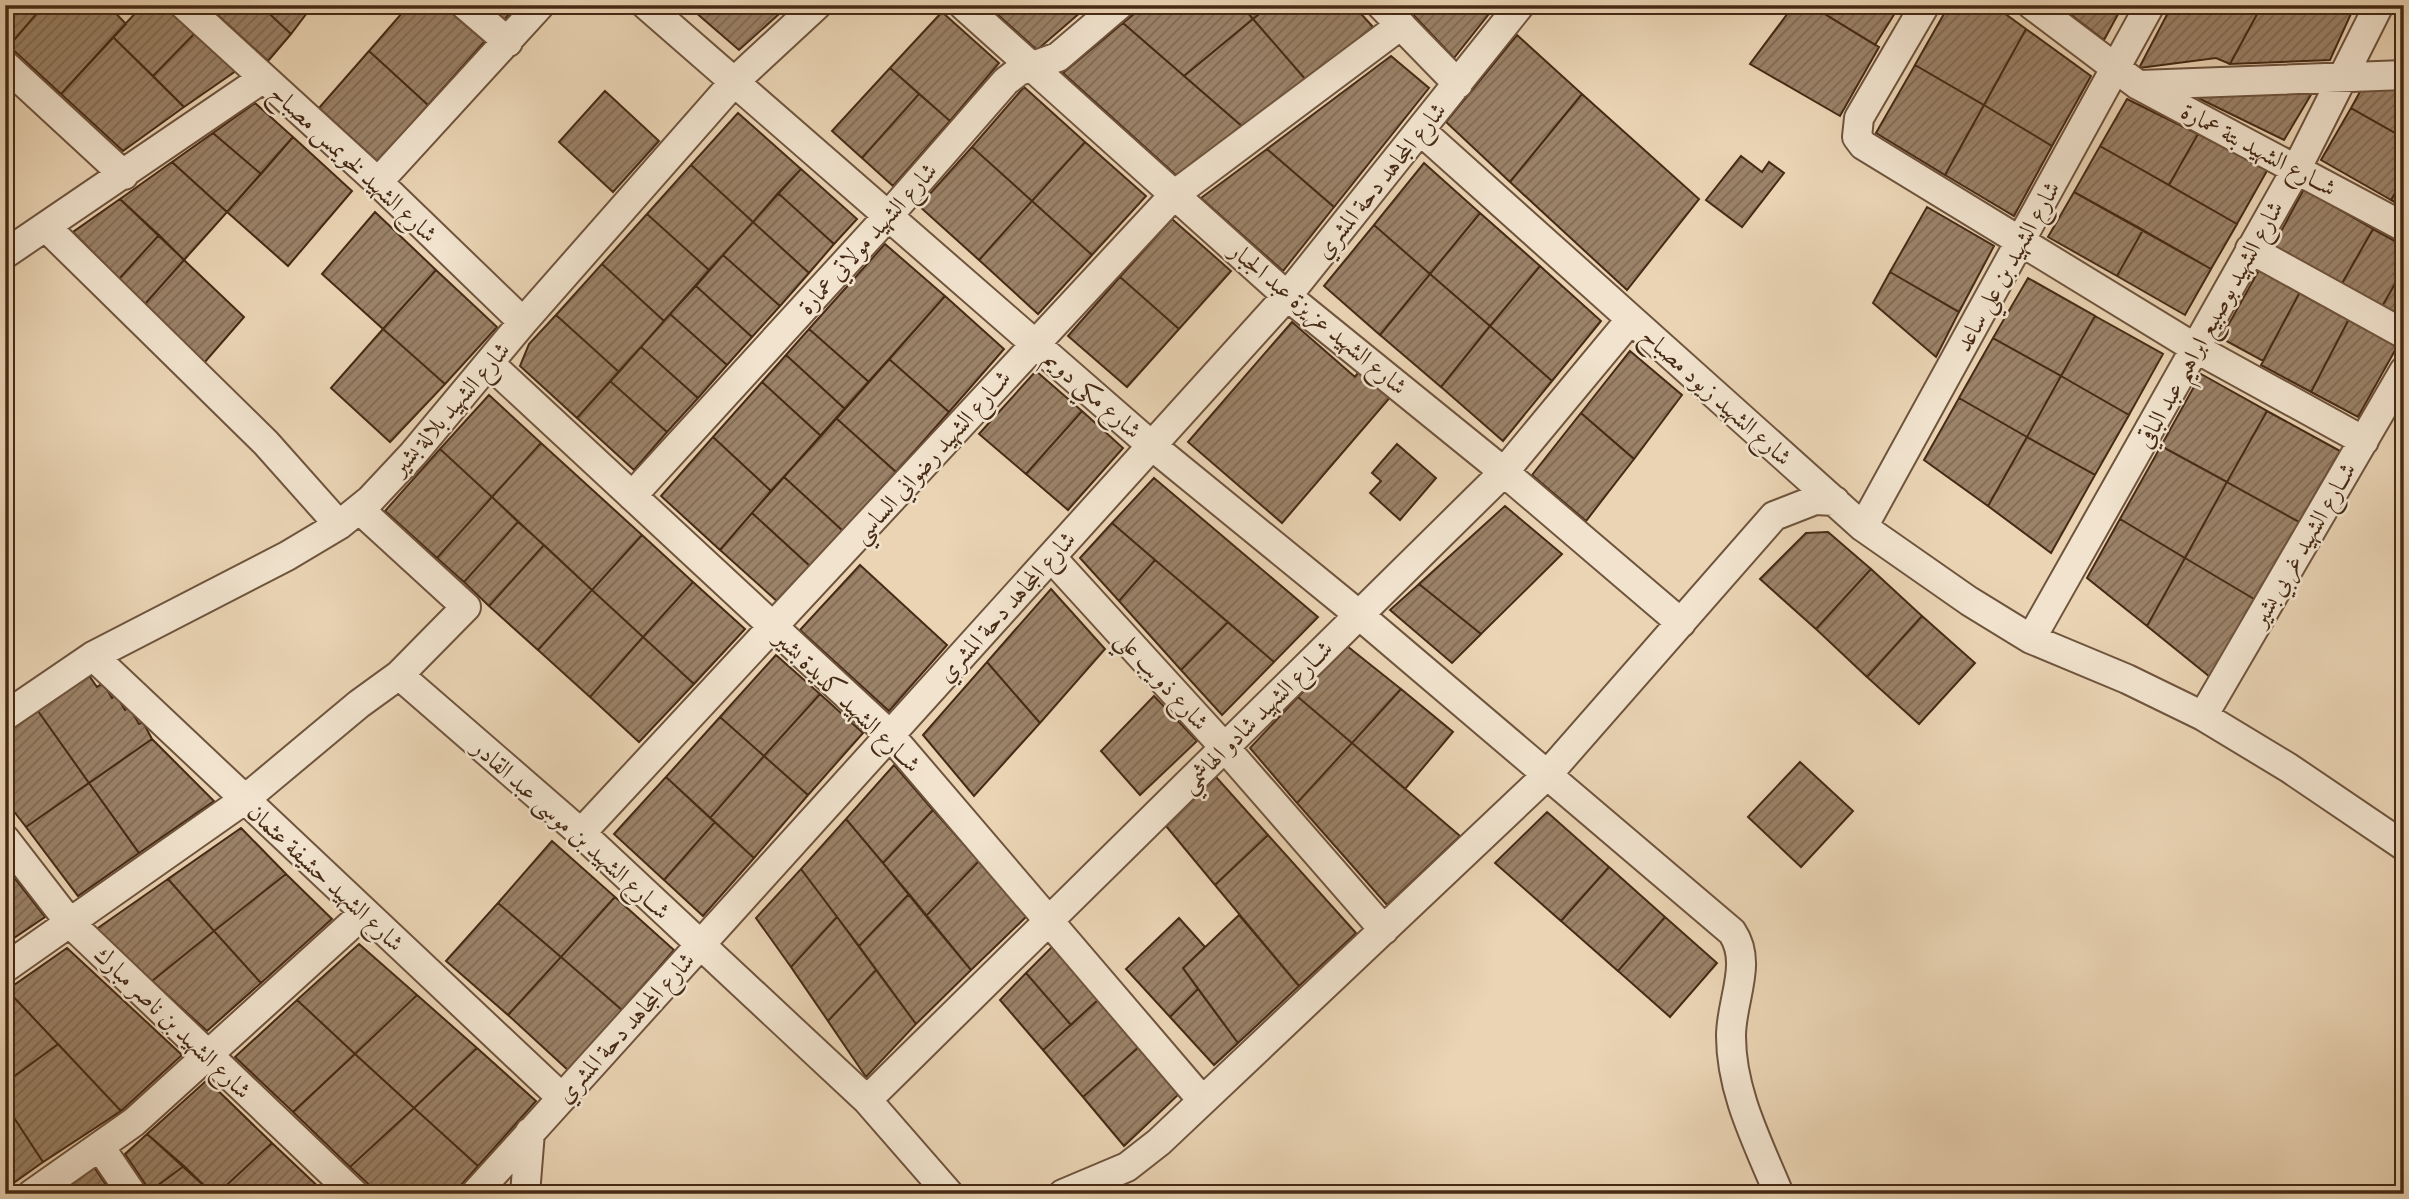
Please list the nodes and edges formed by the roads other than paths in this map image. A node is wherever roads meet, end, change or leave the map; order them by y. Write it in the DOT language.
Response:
graph roads {
  1 [pos="465,5"];
  2 [pos="541,5"];
  3 [pos="646,5"];
  4 [pos="817,5"];
  5 [pos="963,5"];
  6 [pos="1119,5"];
  7 [pos="1520,5"];
  8 [pos="1925,5"];
  9 [pos="2032,5"];
  10 [pos="2150,5"];
  11 [pos="2379,5"];
  12 [pos="186,6"];
  13 [pos="1391,15"];
  14 [pos="508,42"];
  15 [pos="5,65"];
  16 [pos="1030,66"];
  17 [pos="2404,75"];
  18 [pos="2345,76"];
  19 [pos="2127,77"];
  20 [pos="262,79"];
  21 [pos="735,81"];
  22 [pos="1458,84"];
  23 [pos="1420,130"];
  24 [pos="2297,168"];
  25 [pos="124,175"];
  26 [pos="378,182"];
  27 [pos="1174,195"];
  28 [pos="888,216"];
  29 [pos="46,227"];
  30 [pos="2404,228"];
  31 [pos="2020,243"];
  32 [pos="2250,249"];
  33 [pos="5,254"];
  34 [pos="1287,296"];
  35 [pos="1631,320"];
  36 [pos="523,322"];
  37 [pos="2404,334"];
  38 [pos="1034,343"];
  39 [pos="2195,348"];
  40 [pos="490,364"];
  41 [pos="2404,371"];
  42 [pos="2364,441"];
  43 [pos="1151,445"];
  44 [pos="1504,472"];
  45 [pos="632,496"];
  46 [pos="1835,501"];
  47 [pos="349,517"];
  48 [pos="1863,527"];
  49 [pos="1051,557"];
  50 [pos="1358,614"];
  51 [pos="1681,623"];
  52 [pos="774,628"];
  53 [pos="2031,639"];
  54 [pos="93,656"];
  55 [pos="399,675"];
  56 [pos="5,716"];
  57 [pos="2203,716"];
  58 [pos="889,734"];
  59 [pos="1226,749"];
  60 [pos="1547,775"];
  61 [pos="244,800"];
  62 [pos="580,832"];
  63 [pos="5,839"];
  64 [pos="2404,846"];
  65 [pos="364,914"];
  66 [pos="1048,919"];
  67 [pos="70,923"];
  68 [pos="1384,930"];
  69 [pos="701,944"];
  70 [pos="5,968"];
  71 [pos="208,1056"];
  72 [pos="561,1097"];
  73 [pos="867,1100"];
  74 [pos="1202,1100"];
  75 [pos="530,1132"];
  76 [pos="100,1147"];
  77 [pos="32,1194"];
  78 [pos="132,1194"];
  79 [pos="354,1194"];
  80 [pos="475,1194"];
  81 [pos="525,1194"];
  82 [pos="949,1194"];
  83 [pos="1063,1194"];
  84 [pos="1779,1194"];
  1 -- 14 [label="street"];
  2 -- 14 [label="street"];
  3 -- 21 [label="street, شارع مكي دويم"];
  4 -- 21 [label="street, شارع الشهيد بلالة بشير"];
  5 -- 16 [label="street, شارع الشهيد عزيزة عبد الجبار"];
  6 -- 16 [label="street, شارع الشهيد مولاتي عمارة"];
  7 -- 22 [label="street, شارع المجاهد دحة المشري"];
  8 -- 31 [label="street"];
  9 -- 19 [label="street, شــارع الشهيد بتة عمارة"];
  10 -- 19 [label="street, شارع الشهيد بن علي ساعد"];
  11 -- 18 [label="street, شارع الشهيد بوصبيع ابراهيم عبد الباقي"];
  12 -- 20 [label="street, شارع الشهيد لخويمس مصباح"];
  13 -- 22 [label="street"];
  13 -- 27 [label="street, شــارع الشهيد رضواني الساسي"];
  14 -- 26 [label="street"];
  15 -- 25 [label="street"];
  16 -- 27 [label="street, شارع الشهيد عزيزة عبد الجبار"];
  16 -- 28 [label="street, شارع الشهيد مولاتي عمارة"];
  17 -- 18 [label="street"];
  18 -- 19 [label="street"];
  18 -- 24 [label="street, شارع الشهيد بوصبيع ابراهيم عبد الباقي"];
  19 -- 24 [label="street, شــارع الشهيد بتة عمارة"];
  19 -- 31 [label="street, شارع الشهيد بن علي ساعد"];
  20 -- 25 [label="street"];
  20 -- 26 [label="street, شارع الشهيد لخويمس مصباح"];
  21 -- 28 [label="street, شارع مكي دويم"];
  21 -- 36 [label="street, شارع الشهيد بلالة بشير"];
  22 -- 23 [label="street, شارع المجاهد دحة المشري"];
  23 -- 34 [label="street, شارع المجاهد دحة المشري"];
  23 -- 35 [label="street, شارع الشهيد زيود مصباح"];
  24 -- 30 [label="street, شــارع الشهيد بتة عمارة"];
  24 -- 32 [label="street, شارع الشهيد بوصبيع ابراهيم عبد الباقي"];
  25 -- 29 [label="street"];
  26 -- 36 [label="street, شارع الشهيد لخويمس مصباح"];
  27 -- 34 [label="street, شارع الشهيد عزيزة عبد الجبار"];
  27 -- 38 [label="street, شــارع الشهيد رضواني الساسي"];
  28 -- 38 [label="street, شارع مكي دويم"];
  28 -- 45 [label="street, شارع الشهيد مولاتي عمارة"];
  29 -- 33 [label="street"];
  29 -- 47 [label="street"];
  31 -- 39 [label="street"];
  31 -- 48 [label="street, شارع الشهيد بن علي ساعد"];
  32 -- 37 [label="street"];
  32 -- 39 [label="street, شارع الشهيد بوصبيع ابراهيم عبد الباقي"];
  34 -- 43 [label="street, شارع المجاهد دحة المشري"];
  34 -- 44 [label="street, شارع الشهيد عزيزة عبد الجبار"];
  35 -- 44 [label="street, شــارع الشهيد شادو الهاشمي"];
  35 -- 46 [label="street, شارع الشهيد زيود مصباح"];
  36 -- 40 [label="street, شارع الشهيد بلالة بشير"];
  38 -- 43 [label="street, شارع مكي دويم"];
  38 -- 52 [label="street, شــارع الشهيد رضواني الساسي"];
  39 -- 42 [label="street"];
  39 -- 53 [label="street, شارع الشهيد بوصبيع ابراهيم عبد الباقي"];
  40 -- 45 [label="street, شــارع الشهيد كديدة بشير"];
  40 -- 47 [label="street, شارع الشهيد بلالة بشير"];
  41 -- 42 [label="street, شــارع الشهيد غربي بشير"];
  42 -- 57 [label="street, شــارع الشهيد غربي بشير"];
  43 -- 49 [label="street, شارع المجاهد دحة المشري"];
  43 -- 50 [label="street, شارع مكي دويم"];
  44 -- 50 [label="street, شــارع الشهيد شادو الهاشمي"];
  44 -- 51 [label="street, شارع الشهيد عزيزة عبد الجبار"];
  45 -- 52 [label="street, شــارع الشهيد كديدة بشير"];
  46 -- 48 [label="street, شارع الشهيد زيود مصباح"];
  46 -- 51 [label="street"];
  47 -- 54 [label="street, شارع الشهيد بلالة بشير"];
  47 -- 55 [label="street"];
  48 -- 53 [label="street, شارع الشهيد زيود مصباح"];
  49 -- 58 [label="street, شارع المجاهد دحة المشري"];
  49 -- 59 [label="street, شارع ذويب علي"];
  50 -- 59 [label="street, شــارع الشهيد شادو الهاشمي"];
  50 -- 60 [label="street, شارع مكي دويم"];
  51 -- 60 [label="street"];
  52 -- 58 [label="street, شــارع الشهيد كديدة بشير"];
  52 -- 62 [label="street, شــارع الشهيد رضواني الساسي"];
  53 -- 57 [label="street, شارع الشهيد زيود مصباح"];
  54 -- 56 [label="street, شارع الشهيد بلالة بشير"];
  54 -- 61 [label="street, شارع الشهيد حشيفة عثمان"];
  55 -- 61 [label="street"];
  55 -- 62 [label="street, شــارع الشهيد بن موسى عبد القادر"];
  57 -- 64 [label="street, شارع الشهيد زيود مصباح"];
  58 -- 66 [label="street, شــارع الشهيد كديدة بشير"];
  58 -- 69 [label="street, شارع المجاهد دحة المشري"];
  59 -- 66 [label="street, شــارع الشهيد شادو الهاشمي"];
  59 -- 68 [label="street, شارع ذويب علي"];
  60 -- 68 [label="street"];
  60 -- 84 [label="street, شارع مكي دويم"];
  61 -- 65 [label="street, شارع الشهيد حشيفة عثمان"];
  61 -- 67 [label="street"];
  62 -- 69 [label="street, شــارع الشهيد بن موسى عبد القادر"];
  63 -- 67 [label="street, شارع الشهيد بن ناصر مبارك"];
  65 -- 71 [label="street"];
  65 -- 72 [label="street, شارع الشهيد حشيفة عثمان"];
  66 -- 73 [label="street, شــارع الشهيد شادو الهاشمي"];
  66 -- 74 [label="street, شــارع الشهيد كديدة بشير"];
  67 -- 70 [label="street"];
  67 -- 71 [label="street, شارع الشهيد بن ناصر مبارك"];
  68 -- 74 [label="street"];
  69 -- 72 [label="street, شارع المجاهد دحة المشري"];
  69 -- 73 [label="street, شــارع الشهيد بن موسى عبد القادر"];
  71 -- 76 [label="street"];
  71 -- 79 [label="street, شارع الشهيد بن ناصر مبارك"];
  72 -- 75 [label="street, شارع المجاهد دحة المشري"];
  73 -- 82 [label="street, شــارع الشهيد بن موسى عبد القادر"];
  74 -- 83 [label="street"];
  75 -- 80 [label="street, شارع المجاهد دحة المشري"];
  75 -- 81 [label="street"];
  76 -- 77 [label="street"];
  76 -- 78 [label="street"];
}
